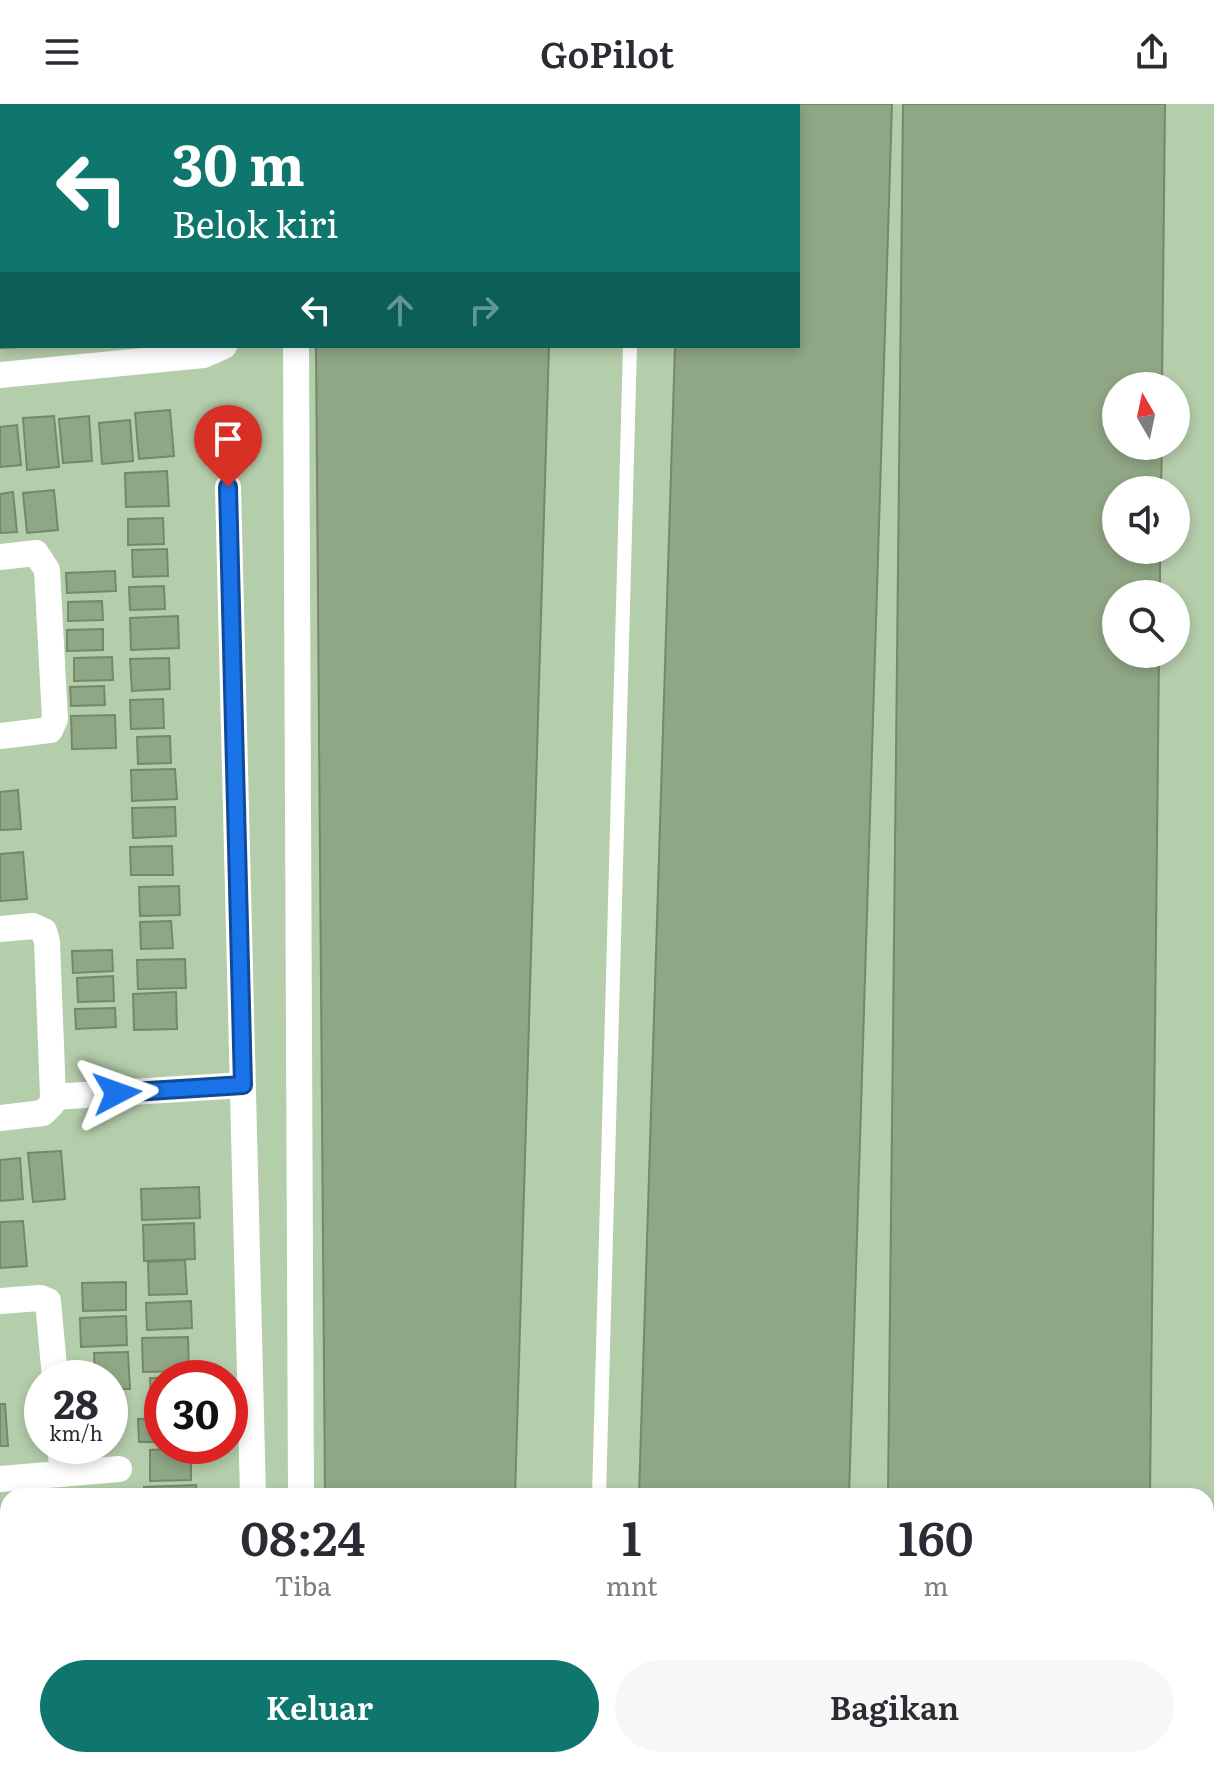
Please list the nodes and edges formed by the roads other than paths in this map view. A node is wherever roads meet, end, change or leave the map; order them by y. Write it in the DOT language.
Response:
graph roads {
  1 [pos="220,348"];
  2 [pos="296,348"];
  3 [pos="630,348"];
  4 [pos="0,375"];
  5 [pos="228,487"];
  6 [pos="0,557"];
  7 [pos="0,736"];
  8 [pos="0,929"];
  9 [pos="243,1085"];
  10 [pos="53,1097"];
  11 [pos="0,1118"];
  12 [pos="0,1301"];
  13 [pos="53,1360"];
  14 [pos="62,1464"];
  15 [pos="119,1469"];
  16 [pos="63,1474"];
  17 [pos="0,1479"];
  18 [pos="253,1488"];
  19 [pos="301,1488"];
  20 [pos="599,1488"];
  1 -- 4 [label="street"];
  2 -- 19 [label="street"];
  3 -- 20 [label="lane"];
  5 -- 9 [label="street"];
  6 -- 7 [label="street"];
  8 -- 10 [label="street"];
  9 -- 10 [label="street"];
  9 -- 18 [label="street"];
  10 -- 11 [label="street"];
  12 -- 13 [label="street"];
  14 -- 16 [label="street"];
  15 -- 16 [label="street"];
  16 -- 17 [label="street"];
}
